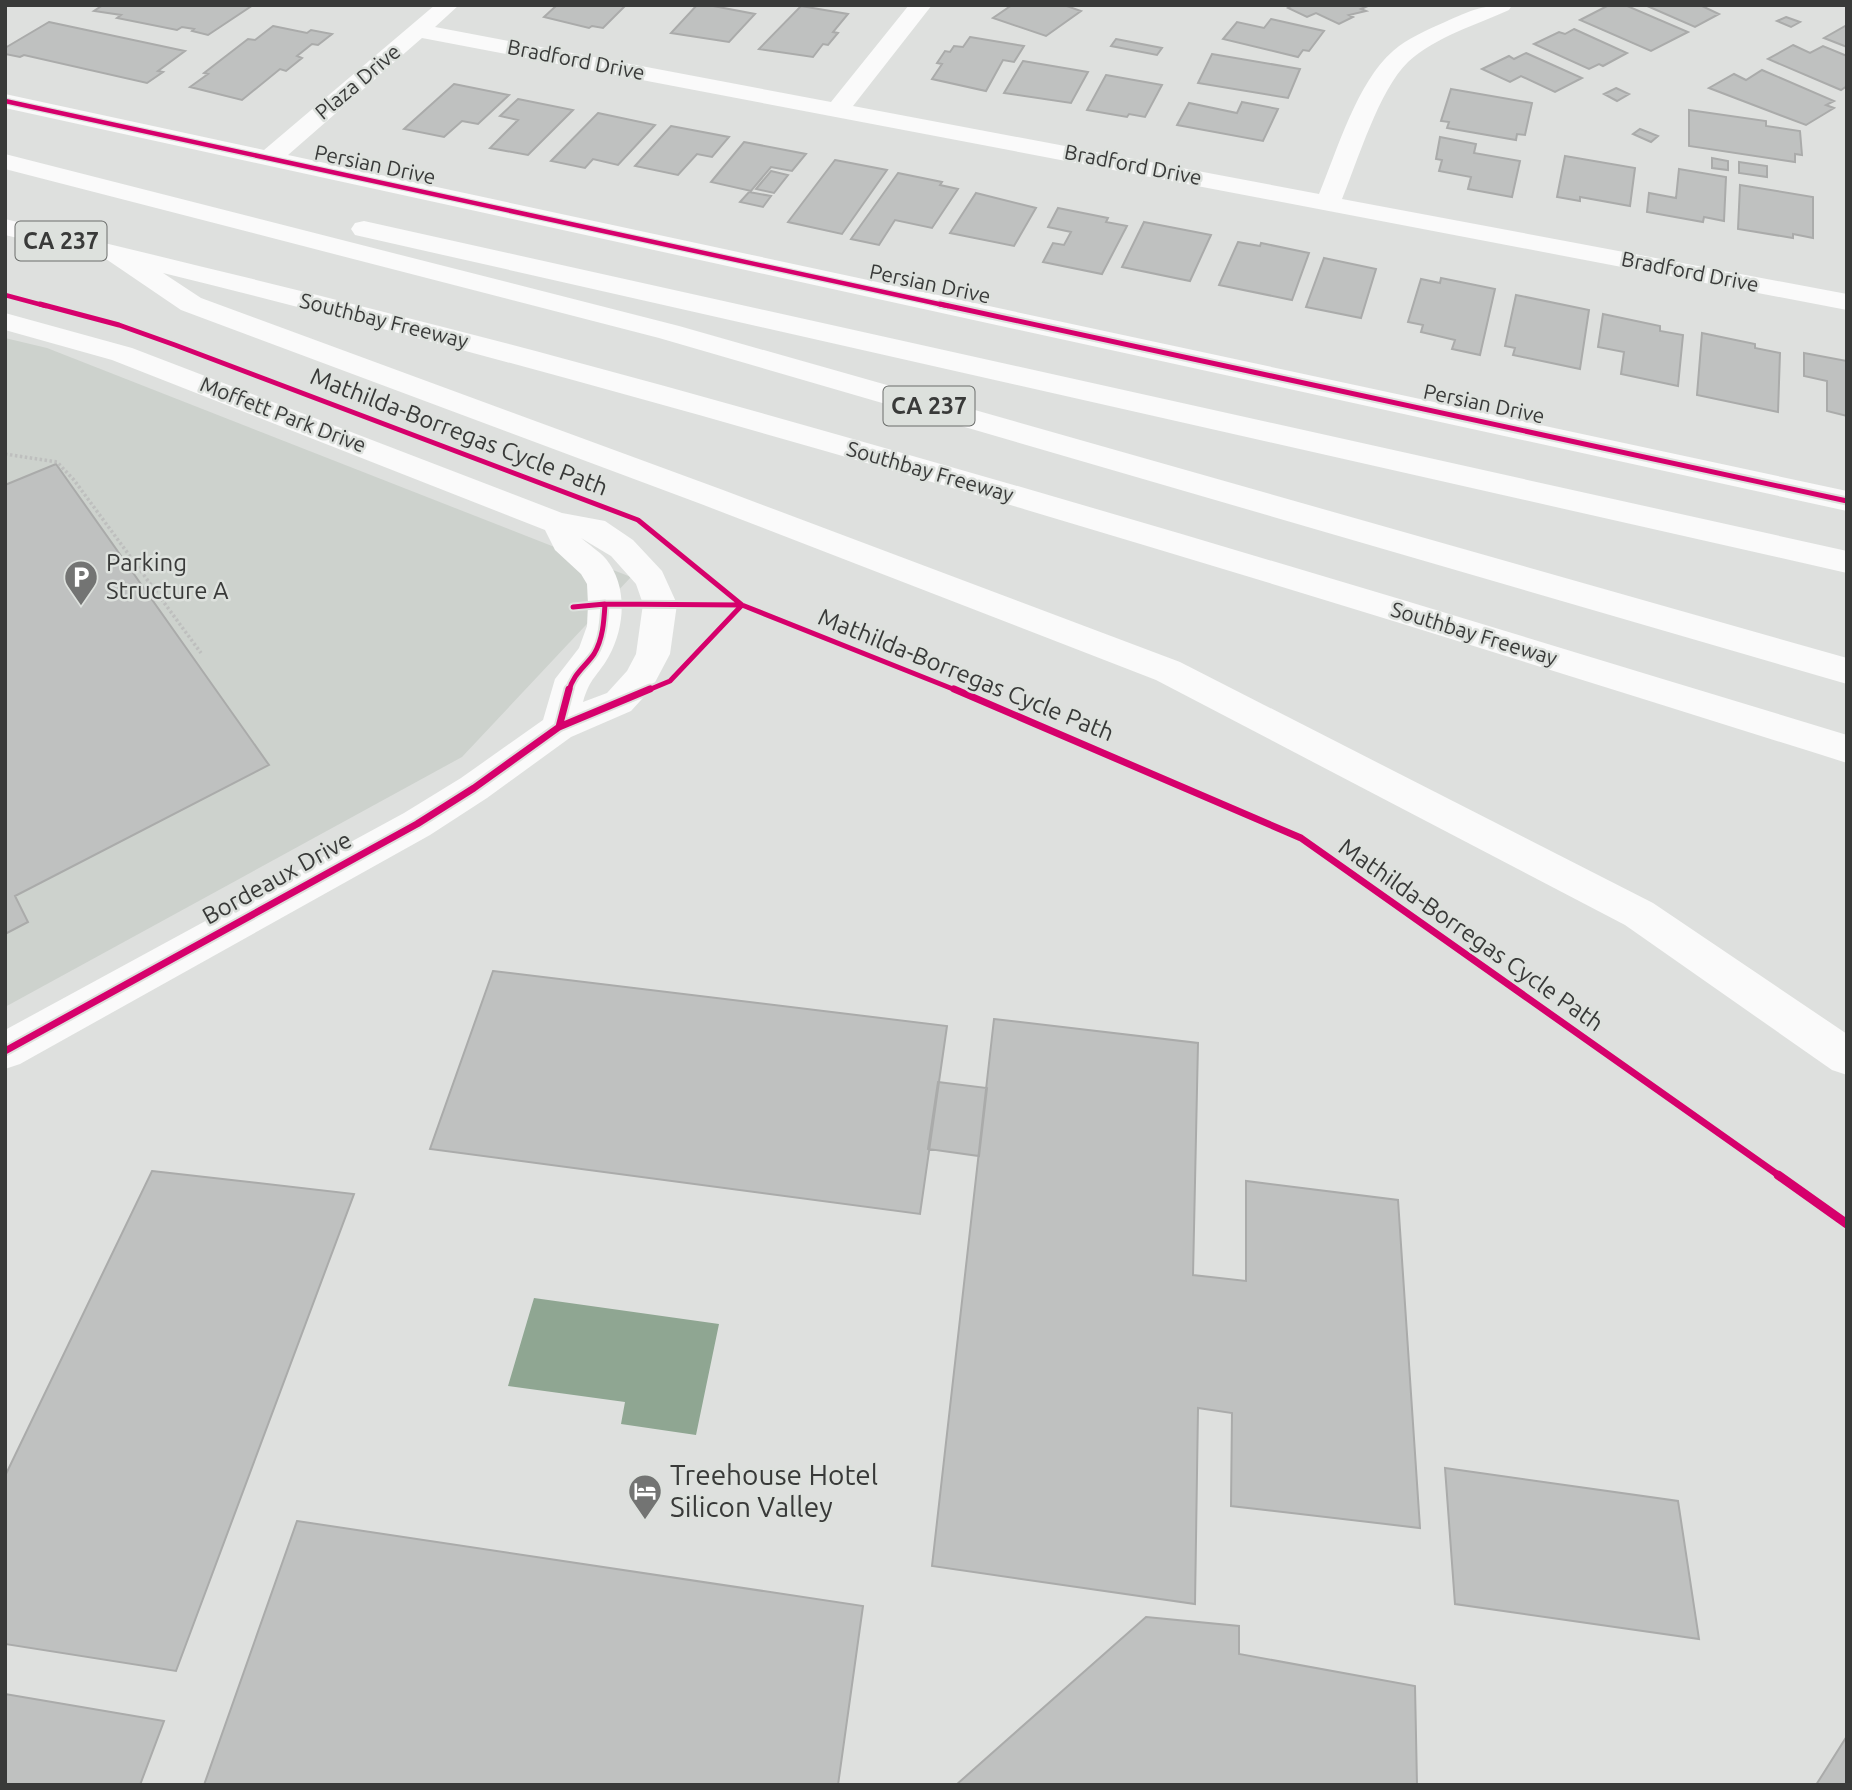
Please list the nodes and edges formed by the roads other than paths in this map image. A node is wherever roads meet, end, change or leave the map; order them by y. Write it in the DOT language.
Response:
graph roads {
  1 [pos="448,5"];
  2 [pos="922,5"];
  3 [pos="1501,5"];
  4 [pos="419,30"];
  5 [pos="5,101"];
  6 [pos="838,109"];
  7 [pos="5,159"];
  8 [pos="268,159"];
  9 [pos="1328,202"];
  10 [pos="5,227"];
  11 [pos="116,254"];
  12 [pos="1847,302"];
  13 [pos="5,321"];
  14 [pos="1847,501"];
  15 [pos="557,523"];
  16 [pos="1847,562"];
  17 [pos="1847,671"];
  18 [pos="559,727"];
  19 [pos="1847,749"];
  20 [pos="5,1051"];
  21 [pos="1847,1057"];
  1 -- 4 [label="main road, Plaza Drive"];
  2 -- 6 [label="main road"];
  3 -- 9 [label="main road"];
  4 -- 6 [label="main road, Bradford Drive"];
  4 -- 8 [label="main road, Plaza Drive"];
  5 -- 8 [label="main road, Persian Drive"];
  6 -- 9 [label="main road, Bradford Drive"];
  7 -- 16 [label="main road"];
  7 -- 17 [label="main road, CA 237"];
  8 -- 14 [label="main road, Persian Drive"];
  9 -- 12 [label="main road, Bradford Drive"];
  10 -- 11 [label="main road, Southbay Freeway / CA 237"];
  11 -- 19 [label="main road, Southbay Freeway / CA 237"];
  11 -- 21 [label="main road"];
  13 -- 15 [label="main road, Moffett Park Drive"];
  15 -- 18 [label="main road"];
  15 -- 18 [label="main road, Moffett Park Drive"];
  18 -- 20 [label="main road, Bordeaux Drive"];
}
